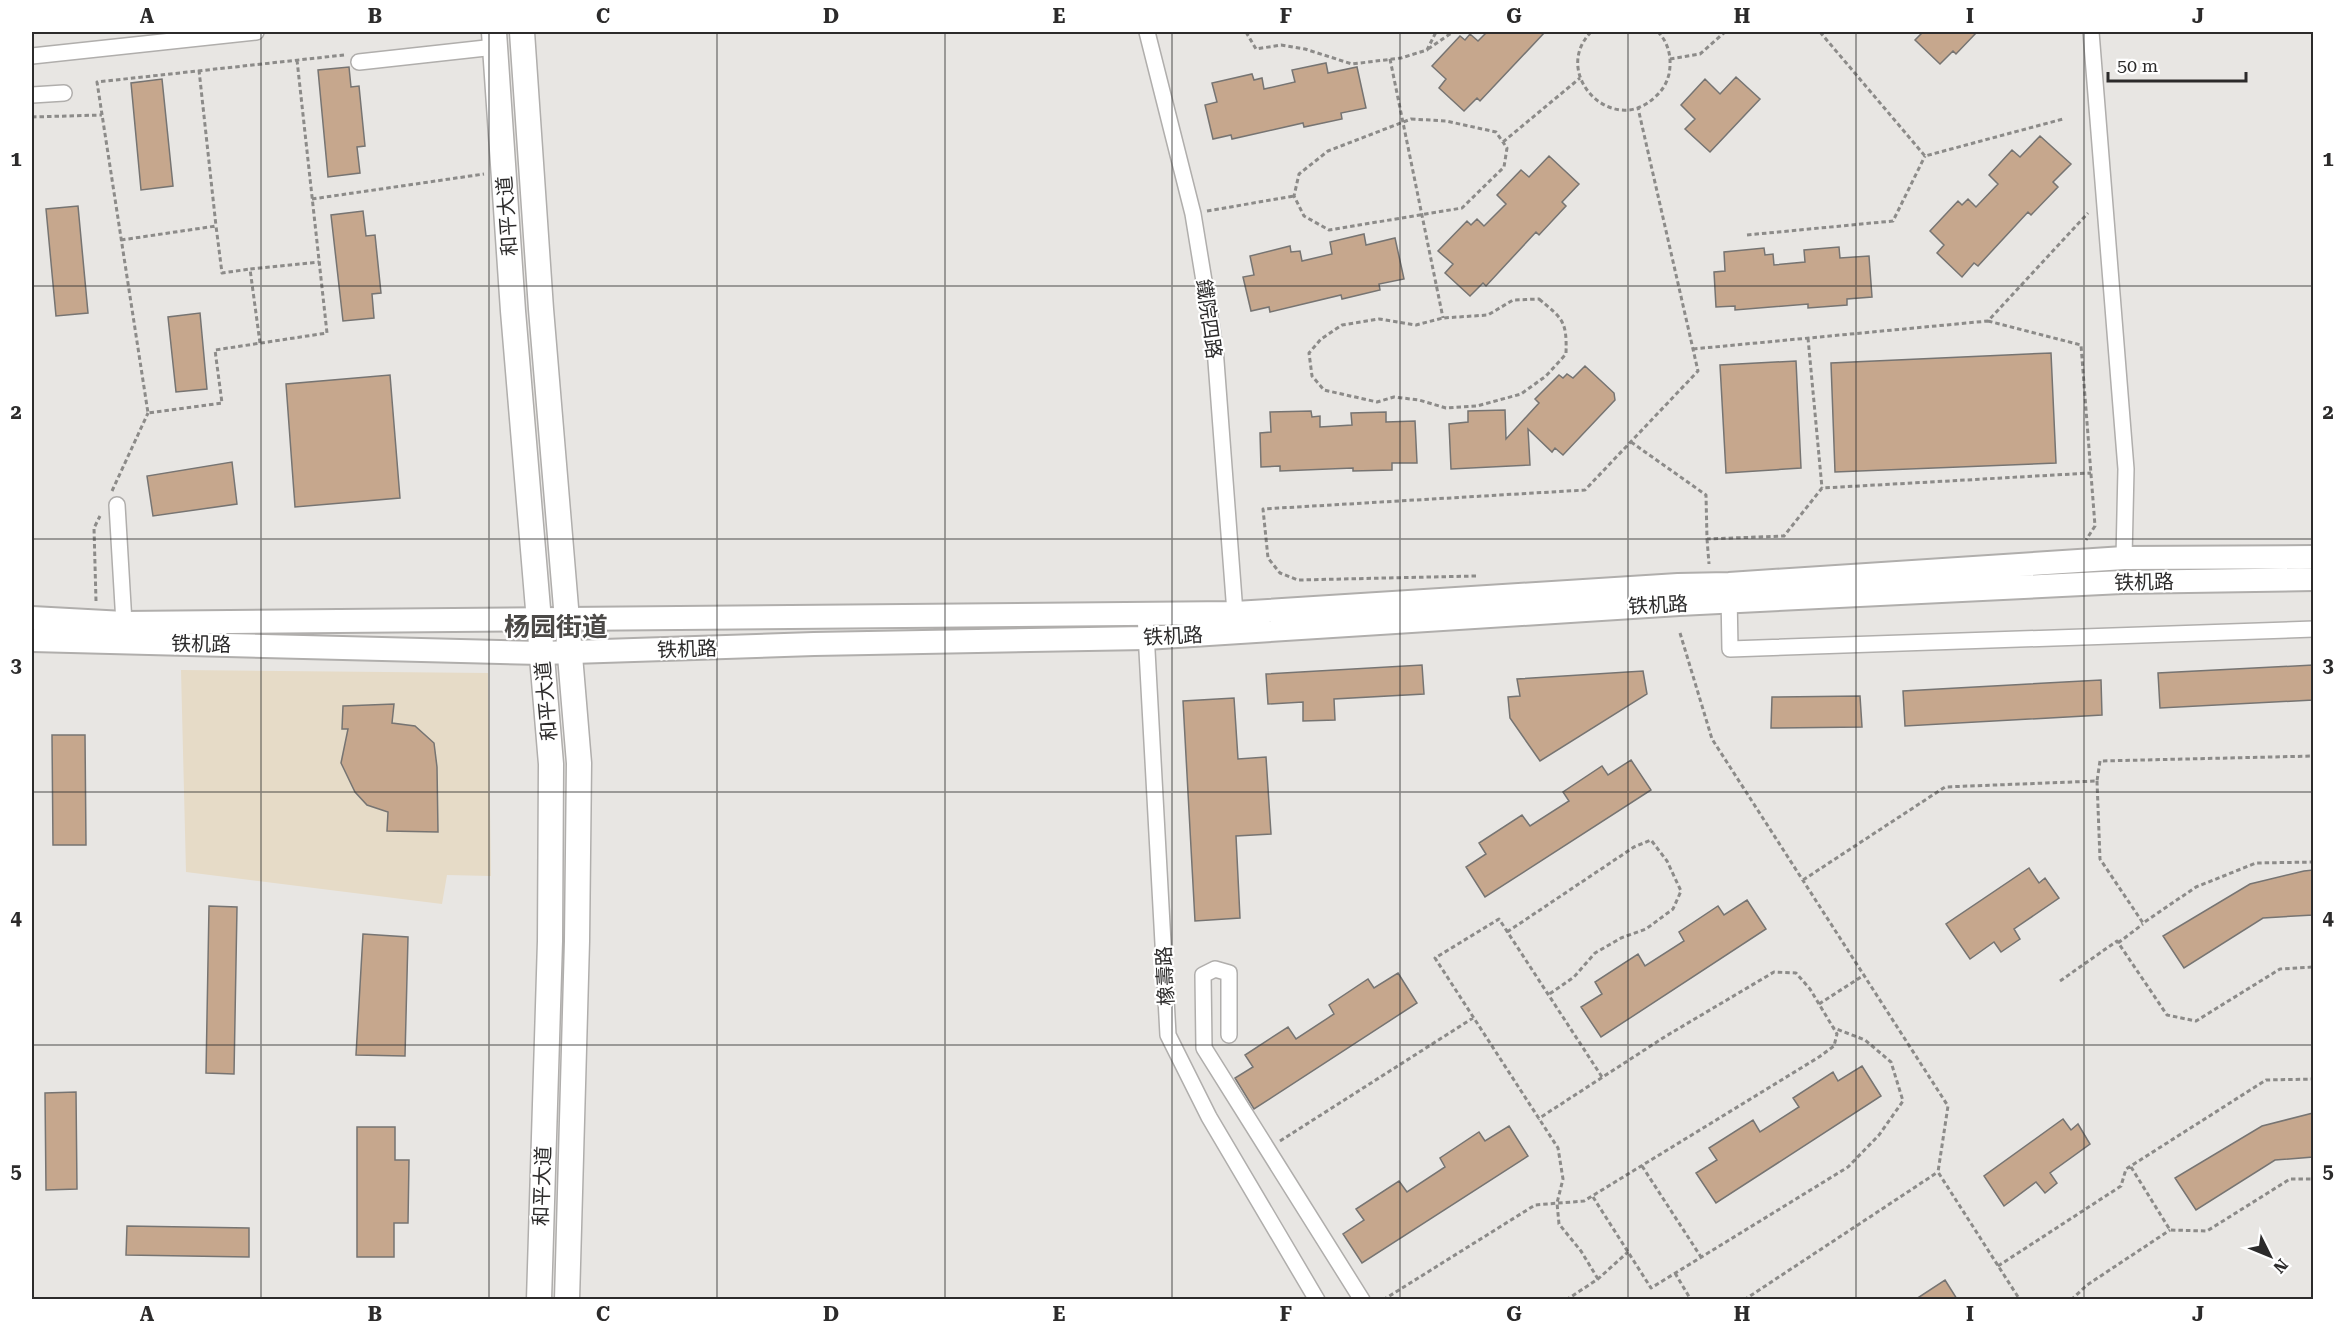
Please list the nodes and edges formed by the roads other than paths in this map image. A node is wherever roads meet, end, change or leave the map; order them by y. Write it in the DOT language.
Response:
graph roads {
  1 [pos="256,32"];
  2 [pos="522,32"];
  3 [pos="1146,32"];
  4 [pos="2091,32"];
  5 [pos="495,39"];
  6 [pos="32,56"];
  7 [pos="357,58"];
  8 [pos="64,93"];
  9 [pos="32,95"];
  10 [pos="117,505"];
  11 [pos="2313,557"];
  12 [pos="2124,558"];
  13 [pos="2313,579"];
  14 [pos="1729,593"];
  15 [pos="1235,613"];
  16 [pos="1145,614"];
  17 [pos="32,618"];
  18 [pos="539,620"];
  19 [pos="567,620"];
  20 [pos="124,622"];
  21 [pos="2313,629"];
  22 [pos="1146,638"];
  23 [pos="32,640"];
  24 [pos="570,652"];
  25 [pos="542,653"];
  26 [pos="1229,1035"];
  27 [pos="539,1299"];
  28 [pos="567,1299"];
  29 [pos="1317,1299"];
  30 [pos="1362,1299"];
  1 -- 6 [label="street"];
  2 -- 19 [label="main road, 和平大道"];
  3 -- 15 [label="street, 鐵院四路"];
  4 -- 12 [label="street"];
  5 -- 7 [label="street"];
  5 -- 18 [label="main road, 和平大道"];
  8 -- 9 [label="street"];
  10 -- 20 [label="street"];
  11 -- 12 [label="main road, 铁机路"];
  12 -- 14 [label="main road, 铁机路"];
  13 -- 14 [label="main road, 铁机路"];
  14 -- 15 [label="main road, 铁机路"];
  14 -- 21 [label="street"];
  14 -- 22 [label="main road, 铁机路"];
  15 -- 16 [label="main road, 铁机路"];
  16 -- 19 [label="main road, 铁机路"];
  16 -- 22 [label="street, 橡壽路"];
  17 -- 20 [label="main road, 铁机路"];
  18 -- 19 [label="main road, 铁机路"];
  18 -- 20 [label="main road, 铁机路"];
  18 -- 25 [label="main road, 和平大道"];
  19 -- 24 [label="main road, 和平大道"];
  22 -- 24 [label="main road, 铁机路"];
  22 -- 29 [label="street, 橡壽路"];
  23 -- 25 [label="main road, 铁机路"];
  24 -- 25 [label="main road, 铁机路"];
  24 -- 28 [label="main road, 和平大道"];
  25 -- 27 [label="main road, 和平大道"];
  26 -- 30 [label="street"];
}
